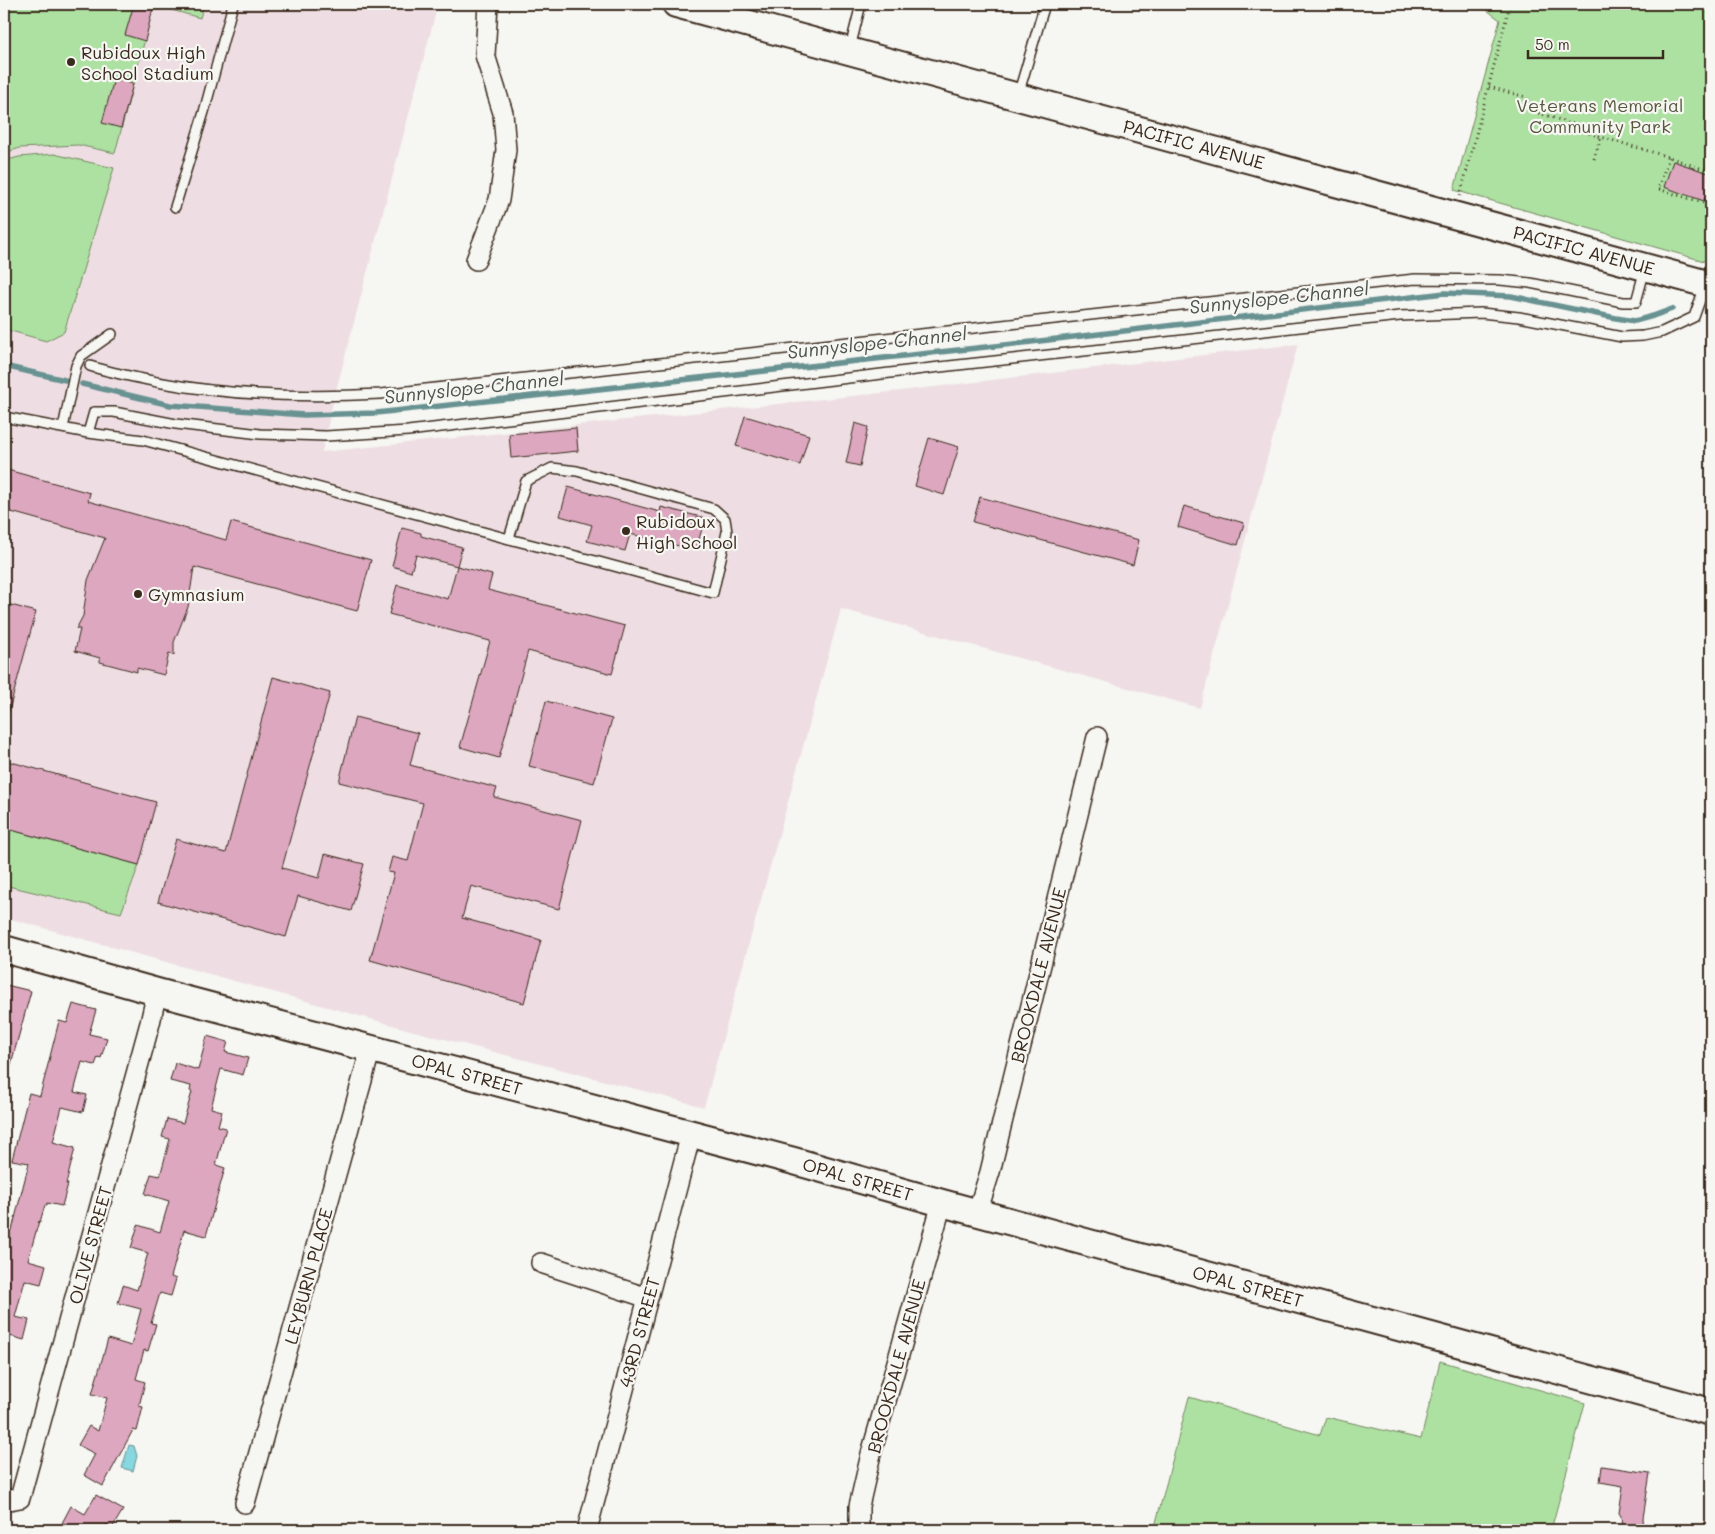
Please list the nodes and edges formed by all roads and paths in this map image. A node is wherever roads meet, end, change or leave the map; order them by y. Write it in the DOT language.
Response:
graph roads {
  1 [pos="233,4"];
  2 [pos="488,4"];
  3 [pos="676,4"];
  4 [pos="861,4"];
  5 [pos="1045,4"];
  6 [pos="1510,4"];
  7 [pos="730,11"];
  8 [pos="849,50"];
  9 [pos="1489,87"];
  10 [pos="1018,96"];
  11 [pos="1601,137"];
  12 [pos="1669,157"];
  13 [pos="1594,159"];
  14 [pos="1711,172"];
  15 [pos="1711,183"];
  16 [pos="1458,202"];
  17 [pos="175,207"];
  18 [pos="476,260"];
  19 [pos="1646,267"];
  20 [pos="1709,284"];
  21 [pos="112,334"];
  22 [pos="90,366"];
  23 [pos="4,417"];
  24 [pos="63,428"];
  25 [pos="88,433"];
  26 [pos="509,539"];
  27 [pos="1097,737"];
  28 [pos="4,949"];
  29 [pos="157,992"];
  30 [pos="371,1048"];
  31 [pos="691,1134"];
  32 [pos="942,1203"];
  33 [pos="977,1213"];
  34 [pos="541,1263"];
  35 [pos="648,1298"];
  36 [pos="1711,1412"];
  37 [pos="12,1500"];
  38 [pos="245,1503"];
  39 [pos="587,1530"];
  40 [pos="859,1530"];
  1 -- 17 [label="lane"];
  2 -- 18 [label="street"];
  3 -- 7 [label="street, PACIFIC AVENUE"];
  4 -- 8 [label="lane"];
  5 -- 10 [label="lane"];
  6 -- 9 [label="path"];
  7 -- 8 [label="street, PACIFIC AVENUE"];
  8 -- 10 [label="street, PACIFIC AVENUE"];
  9 -- 11 [label="path"];
  9 -- 16 [label="path"];
  10 -- 19 [label="street, PACIFIC AVENUE"];
  11 -- 12 [label="path"];
  11 -- 13 [label="path"];
  12 -- 14 [label="path"];
  12 -- 15 [label="path"];
  19 -- 20 [label="street, PACIFIC AVENUE"];
  19 -- 22 [label="lane"];
  20 -- 25 [label="lane"];
  21 -- 24 [label="lane"];
  23 -- 24 [label="lane"];
  24 -- 25 [label="lane"];
  25 -- 26 [label="lane"];
  26 -- 26 [label="lane"];
  27 -- 33 [label="street, BROOKDALE AVENUE"];
  28 -- 29 [label="street, OPAL STREET"];
  29 -- 30 [label="street, OPAL STREET"];
  29 -- 37 [label="street, OLIVE STREET"];
  30 -- 31 [label="street, OPAL STREET"];
  30 -- 38 [label="street, LEYBURN PLACE"];
  31 -- 32 [label="street, OPAL STREET"];
  31 -- 35 [label="street, 43RD STREET"];
  32 -- 33 [label="street, OPAL STREET"];
  32 -- 40 [label="street, BROOKDALE AVENUE"];
  33 -- 36 [label="street, OPAL STREET"];
  34 -- 35 [label="street"];
  35 -- 39 [label="street, 43RD STREET"];
}
